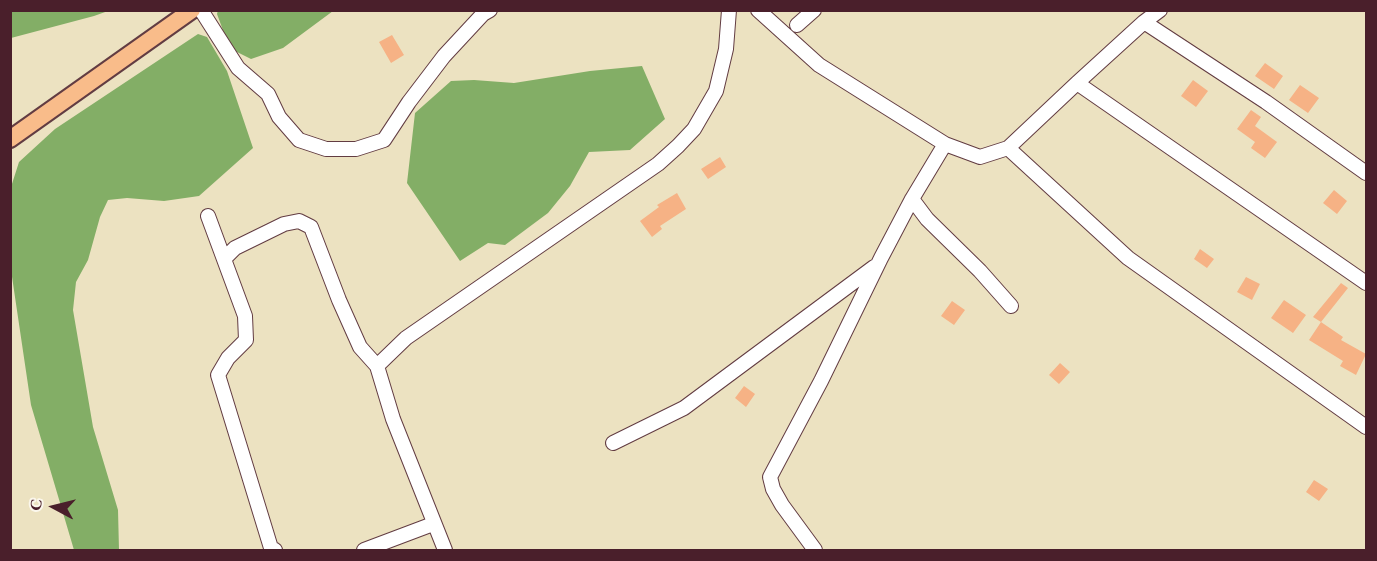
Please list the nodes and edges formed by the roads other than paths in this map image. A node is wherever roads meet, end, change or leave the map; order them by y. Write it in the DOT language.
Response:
graph roads {
  1 [pos="192,10"];
  2 [pos="201,10"];
  3 [pos="490,10"];
  4 [pos="729,10"];
  5 [pos="758,10"];
  6 [pos="814,10"];
  7 [pos="1160,10"];
  8 [pos="1144,22"];
  9 [pos="797,25"];
  10 [pos="1077,83"];
  11 [pos="10,140"];
  12 [pos="945,144"];
  13 [pos="1008,148"];
  14 [pos="1366,173"];
  15 [pos="912,200"];
  16 [pos="208,216"];
  17 [pos="224,259"];
  18 [pos="878,264"];
  19 [pos="1366,283"];
  20 [pos="1011,306"];
  21 [pos="377,366"];
  22 [pos="1366,427"];
  23 [pos="613,443"];
  24 [pos="433,524"];
  25 [pos="275,550"];
  26 [pos="364,550"];
  27 [pos="445,550"];
  28 [pos="815,550"];
  1 -- 11 [label="main road"];
  2 -- 3 [label="street"];
  4 -- 21 [label="street"];
  5 -- 12 [label="street"];
  6 -- 9 [label="street"];
  7 -- 8 [label="street"];
  8 -- 10 [label="street"];
  8 -- 14 [label="street"];
  10 -- 13 [label="street"];
  10 -- 19 [label="street"];
  12 -- 13 [label="street"];
  12 -- 15 [label="street"];
  13 -- 22 [label="street"];
  15 -- 18 [label="street"];
  15 -- 20 [label="street"];
  16 -- 17 [label="street"];
  17 -- 21 [label="street"];
  17 -- 25 [label="street"];
  18 -- 23 [label="street"];
  18 -- 28 [label="street"];
  21 -- 24 [label="street"];
  24 -- 26 [label="street"];
  24 -- 27 [label="street"];
}
